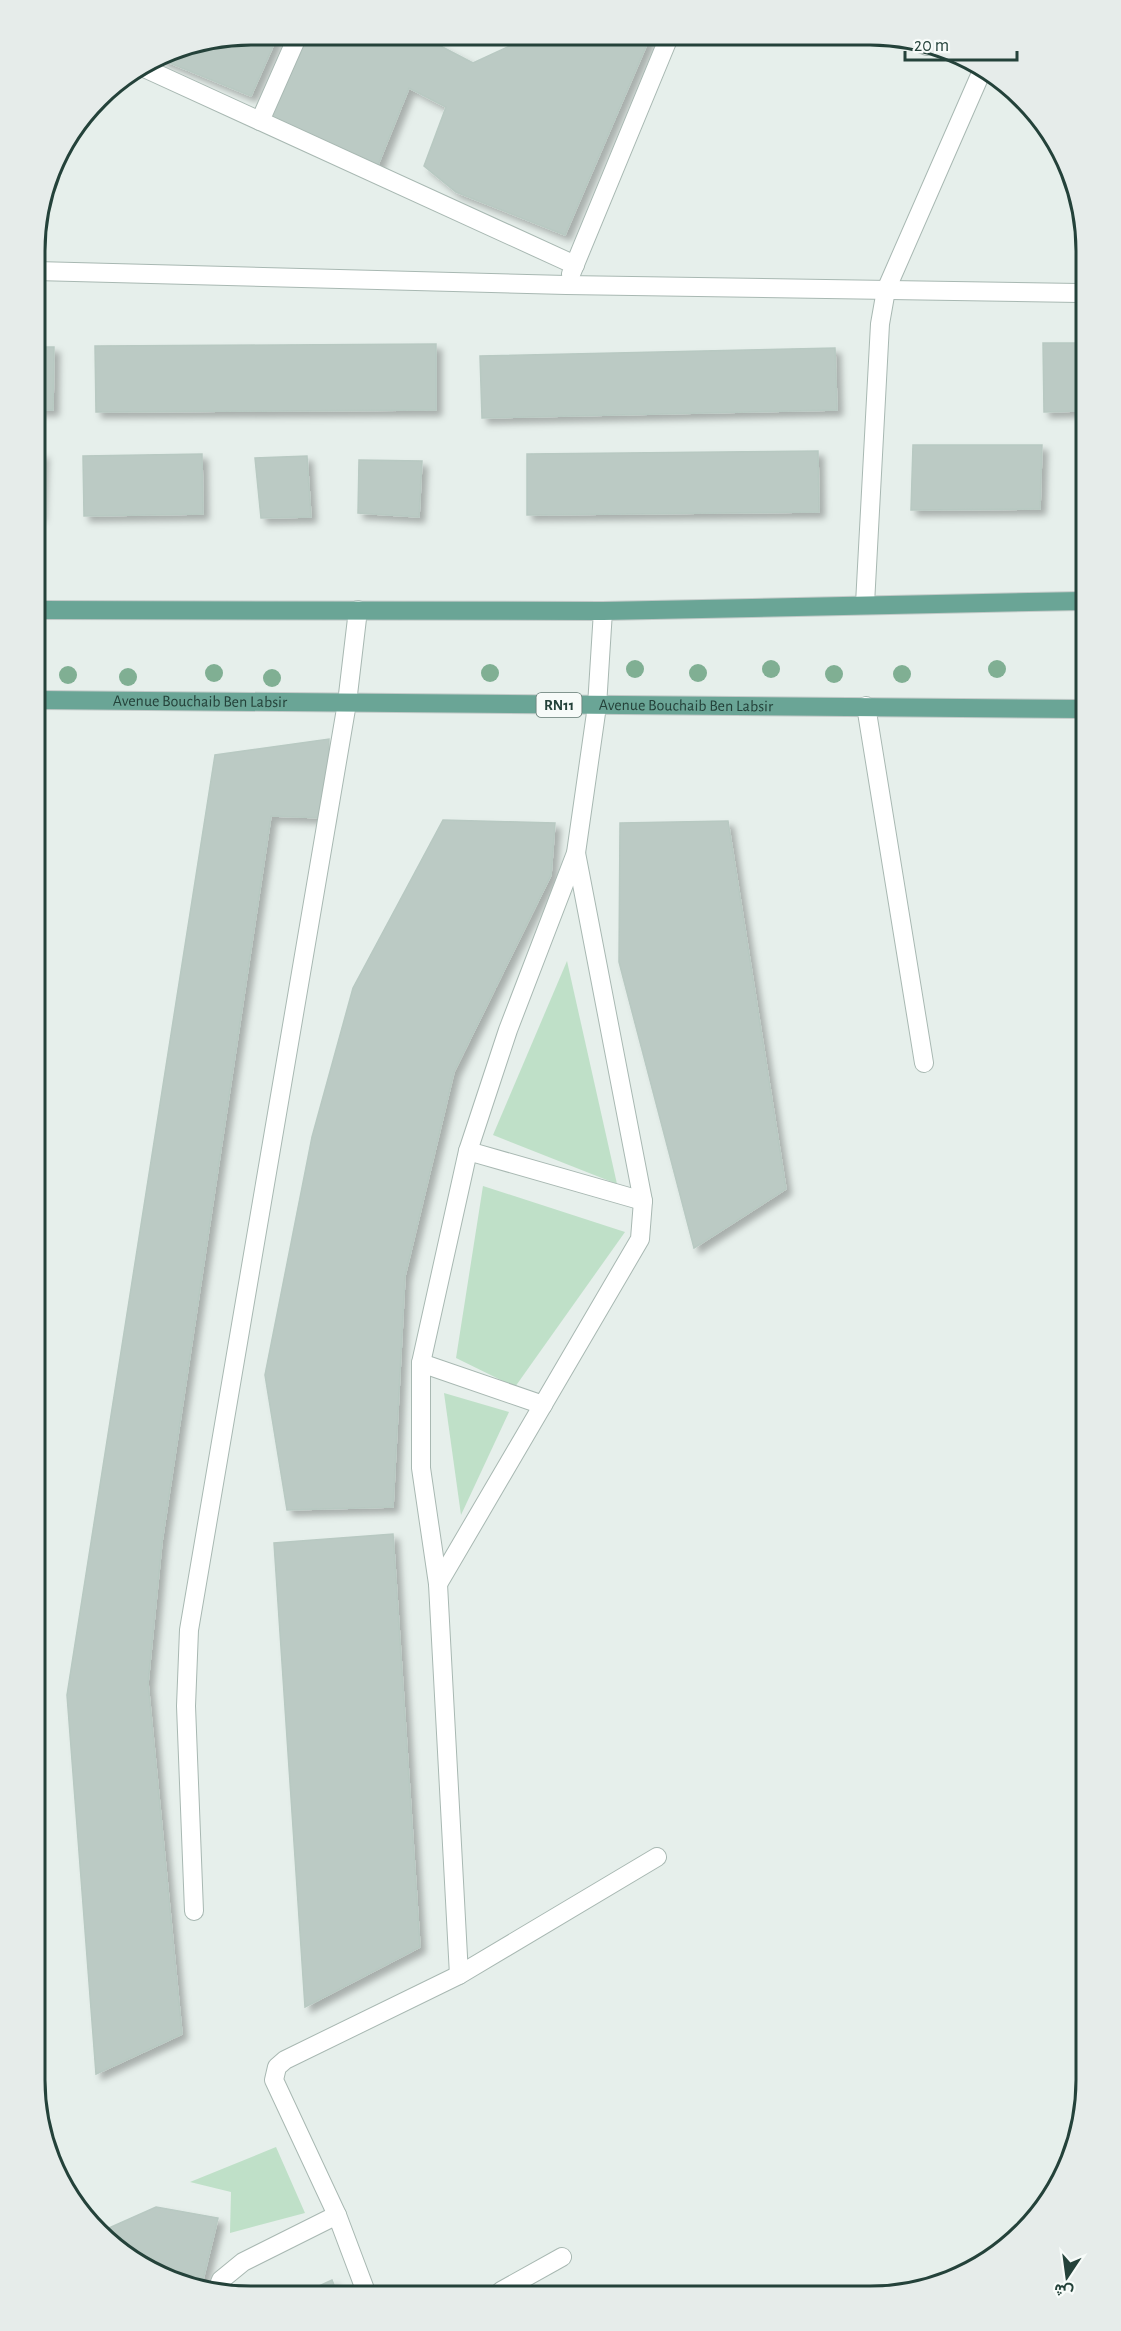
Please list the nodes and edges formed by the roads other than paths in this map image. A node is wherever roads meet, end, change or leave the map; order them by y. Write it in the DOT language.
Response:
graph roads {
  1 [pos="294,45"];
  2 [pos="666,45"];
  3 [pos="151,71"];
  4 [pos="979,77"];
  5 [pos="260,121"];
  6 [pos="575,265"];
  7 [pos="45,271"];
  8 [pos="566,285"];
  9 [pos="886,290"];
  10 [pos="1076,293"];
  11 [pos="1076,601"];
  12 [pos="865,604"];
  13 [pos="45,610"];
  14 [pos="358,610"];
  15 [pos="603,611"];
  16 [pos="45,700"];
  17 [pos="347,703"];
  18 [pos="597,706"];
  19 [pos="866,706"];
  20 [pos="1076,709"];
  21 [pos="576,853"];
  22 [pos="924,1064"];
  23 [pos="468,1150"];
  24 [pos="643,1201"];
  25 [pos="421,1363"];
  26 [pos="543,1405"];
  27 [pos="438,1584"];
  28 [pos="657,1857"];
  29 [pos="194,1911"];
  30 [pos="459,1975"];
  31 [pos="337,2215"];
  32 [pos="562,2257"];
  33 [pos="220,2283"];
  34 [pos="364,2286"];
  35 [pos="510,2286"];
  1 -- 5 [label="street"];
  2 -- 6 [label="street"];
  3 -- 5 [label="street"];
  4 -- 9 [label="street"];
  5 -- 6 [label="street"];
  6 -- 8 [label="street"];
  7 -- 8 [label="street"];
  8 -- 9 [label="street"];
  9 -- 10 [label="street"];
  9 -- 12 [label="street"];
  11 -- 12 [label="main road"];
  12 -- 15 [label="main road"];
  13 -- 14 [label="main road"];
  14 -- 15 [label="main road"];
  14 -- 17 [label="street"];
  15 -- 18 [label="street"];
  16 -- 17 [label="main road, Avenue Bouchaib Ben Labsir / RN11"];
  17 -- 18 [label="main road, Avenue Bouchaib Ben Labsir / RN11"];
  17 -- 29 [label="street"];
  18 -- 19 [label="main road, Avenue Bouchaib Ben Labsir / RN11"];
  18 -- 21 [label="street"];
  19 -- 20 [label="main road, Avenue Bouchaib Ben Labsir / RN11"];
  19 -- 22 [label="street"];
  21 -- 23 [label="street"];
  21 -- 24 [label="street"];
  23 -- 24 [label="street"];
  23 -- 25 [label="street"];
  24 -- 26 [label="street"];
  25 -- 26 [label="street"];
  25 -- 27 [label="street"];
  26 -- 27 [label="street"];
  27 -- 30 [label="street"];
  28 -- 30 [label="street"];
  30 -- 31 [label="street"];
  31 -- 33 [label="street"];
  31 -- 34 [label="street"];
  32 -- 35 [label="street"];
}
